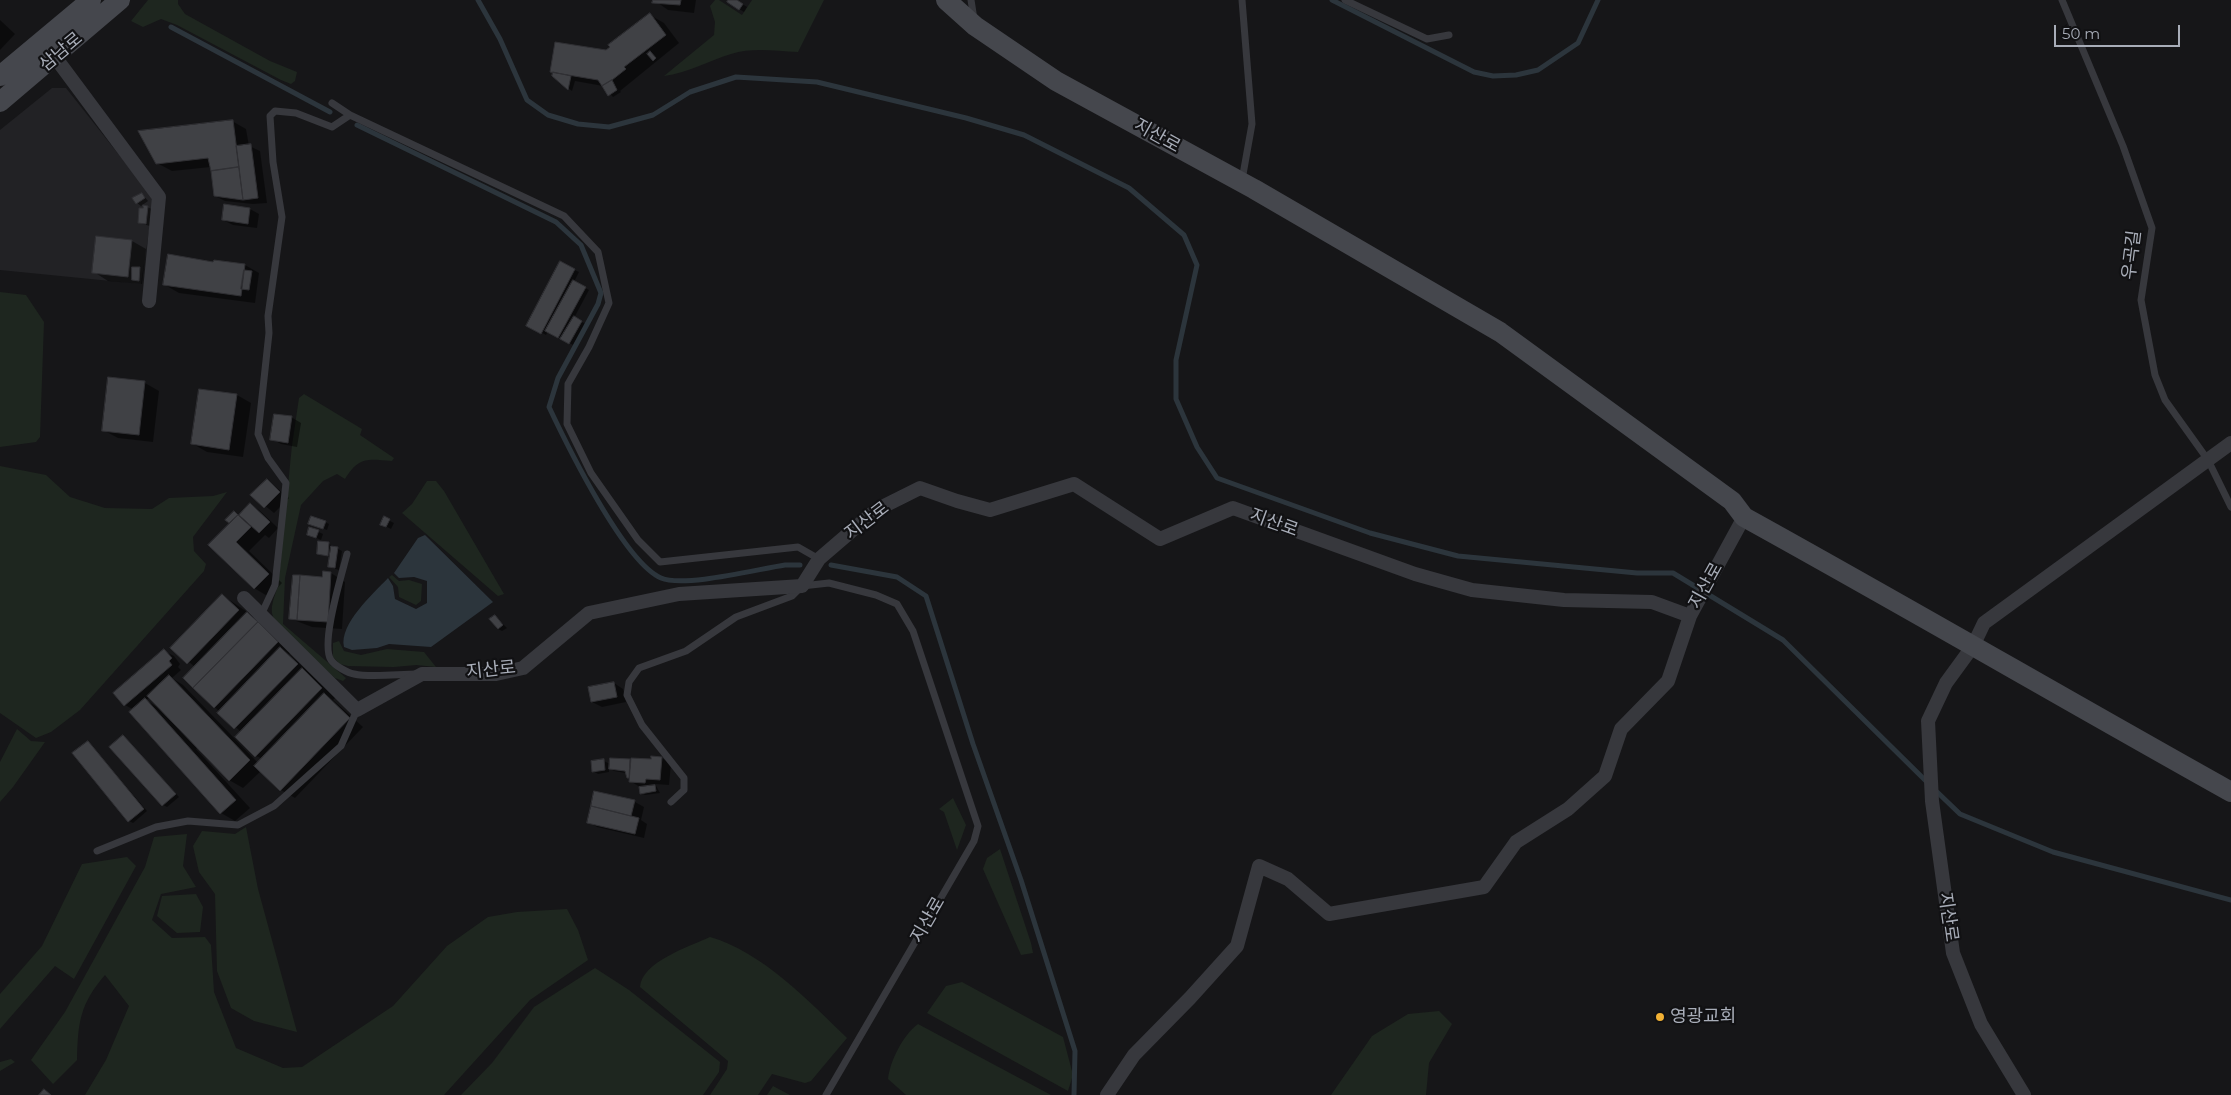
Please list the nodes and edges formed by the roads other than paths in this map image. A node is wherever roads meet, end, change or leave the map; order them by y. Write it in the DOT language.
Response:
graph roads {
  1 [pos="91,0"];
  2 [pos="120,0"];
  3 [pos="946,0"];
  4 [pos="971,0"];
  5 [pos="1242,0"];
  6 [pos="1345,0"];
  7 [pos="2062,0"];
  8 [pos="976,26"];
  9 [pos="1449,35"];
  10 [pos="55,57"];
  11 [pos="0,76"];
  12 [pos="0,102"];
  13 [pos="332,103"];
  14 [pos="350,115"];
  15 [pos="1241,182"];
  16 [pos="149,301"];
  17 [pos="2231,443"];
  18 [pos="2208,460"];
  19 [pos="2231,507"];
  20 [pos="1744,517"];
  21 [pos="347,554"];
  22 [pos="819,559"];
  23 [pos="802,586"];
  24 [pos="244,598"];
  25 [pos="261,615"];
  26 [pos="1690,616"];
  27 [pos="1973,646"];
  28 [pos="422,674"];
  29 [pos="357,710"];
  30 [pos="2231,792"];
  31 [pos="671,802"];
  32 [pos="97,851"];
  33 [pos="826,1095"];
  34 [pos="1107,1095"];
  35 [pos="2024,1095"];
  1 -- 11 [label="main road, 삼남로"];
  2 -- 10 [label="main road, 삼남로"];
  3 -- 8 [label="main road, 지산로"];
  4 -- 8 [label="lane"];
  5 -- 15 [label="lane"];
  6 -- 9 [label="lane"];
  7 -- 18 [label="lane, 우곡길"];
  8 -- 15 [label="main road, 지산로"];
  10 -- 12 [label="main road, 삼남로"];
  10 -- 16 [label="street"];
  13 -- 14 [label="lane"];
  14 -- 22 [label="lane"];
  14 -- 25 [label="lane"];
  15 -- 20 [label="main road, 지산로"];
  17 -- 18 [label="street"];
  18 -- 19 [label="lane, 우곡길"];
  18 -- 27 [label="street"];
  20 -- 26 [label="street, 지산로"];
  20 -- 27 [label="main road, 지산로"];
  21 -- 28 [label="lane"];
  22 -- 23 [label="street, 지산로"];
  22 -- 26 [label="street, 지산로"];
  23 -- 28 [label="street, 지산로"];
  23 -- 31 [label="lane, 지산로"];
  23 -- 33 [label="lane, 지산로"];
  24 -- 25 [label="street"];
  25 -- 29 [label="street"];
  26 -- 34 [label="street"];
  27 -- 30 [label="main road, 지산로"];
  27 -- 35 [label="street, 지산로"];
  28 -- 29 [label="street, 지산로"];
  29 -- 32 [label="lane"];
}
